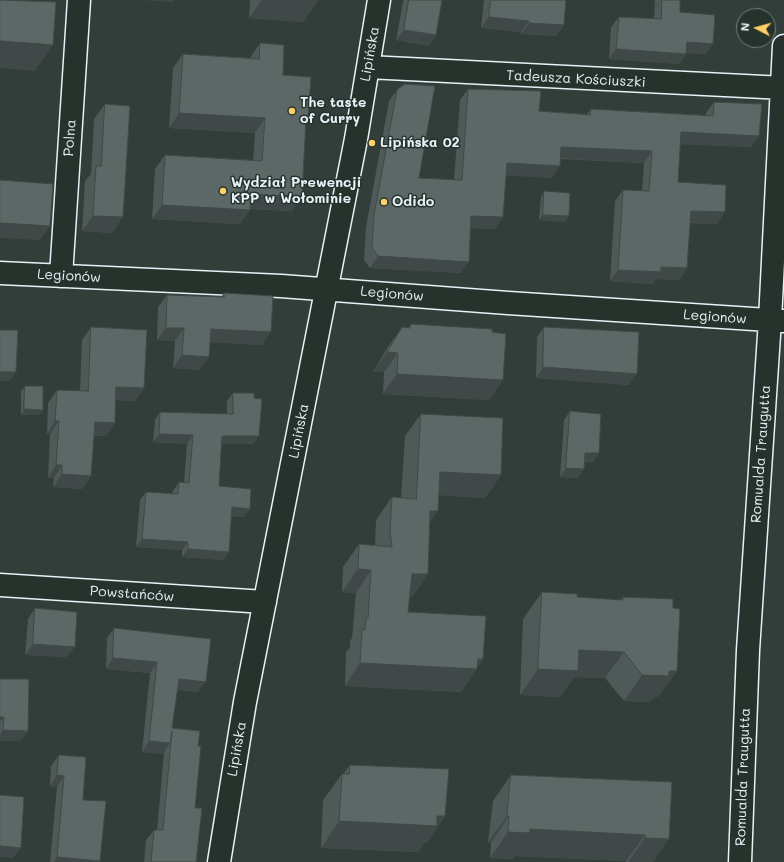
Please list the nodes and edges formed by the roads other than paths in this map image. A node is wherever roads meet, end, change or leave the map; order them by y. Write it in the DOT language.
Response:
graph roads {
  1 [pos="79,0"];
  2 [pos="379,0"];
  3 [pos="784,46"];
  4 [pos="368,67"];
  5 [pos="783,88"];
  6 [pos="0,273"];
  7 [pos="61,276"];
  8 [pos="327,289"];
  9 [pos="777,321"];
  10 [pos="0,585"];
  11 [pos="265,602"];
  12 [pos="219,862"];
  13 [pos="740,862"];
  1 -- 7 [label="street, Polna"];
  2 -- 4 [label="street, Lipińska"];
  3 -- 5 [label="street, Romualda Traugutta"];
  4 -- 5 [label="street, Tadeusza Kościuszki"];
  4 -- 8 [label="street, Lipińska"];
  5 -- 9 [label="street, Romualda Traugutta"];
  6 -- 7 [label="street, Legionów"];
  7 -- 8 [label="street, Legionów"];
  8 -- 9 [label="street, Legionów"];
  8 -- 11 [label="street, Lipińska"];
  9 -- 13 [label="street, Romualda Traugutta"];
  10 -- 11 [label="street, Powstańców"];
  11 -- 12 [label="street, Lipińska"];
}
